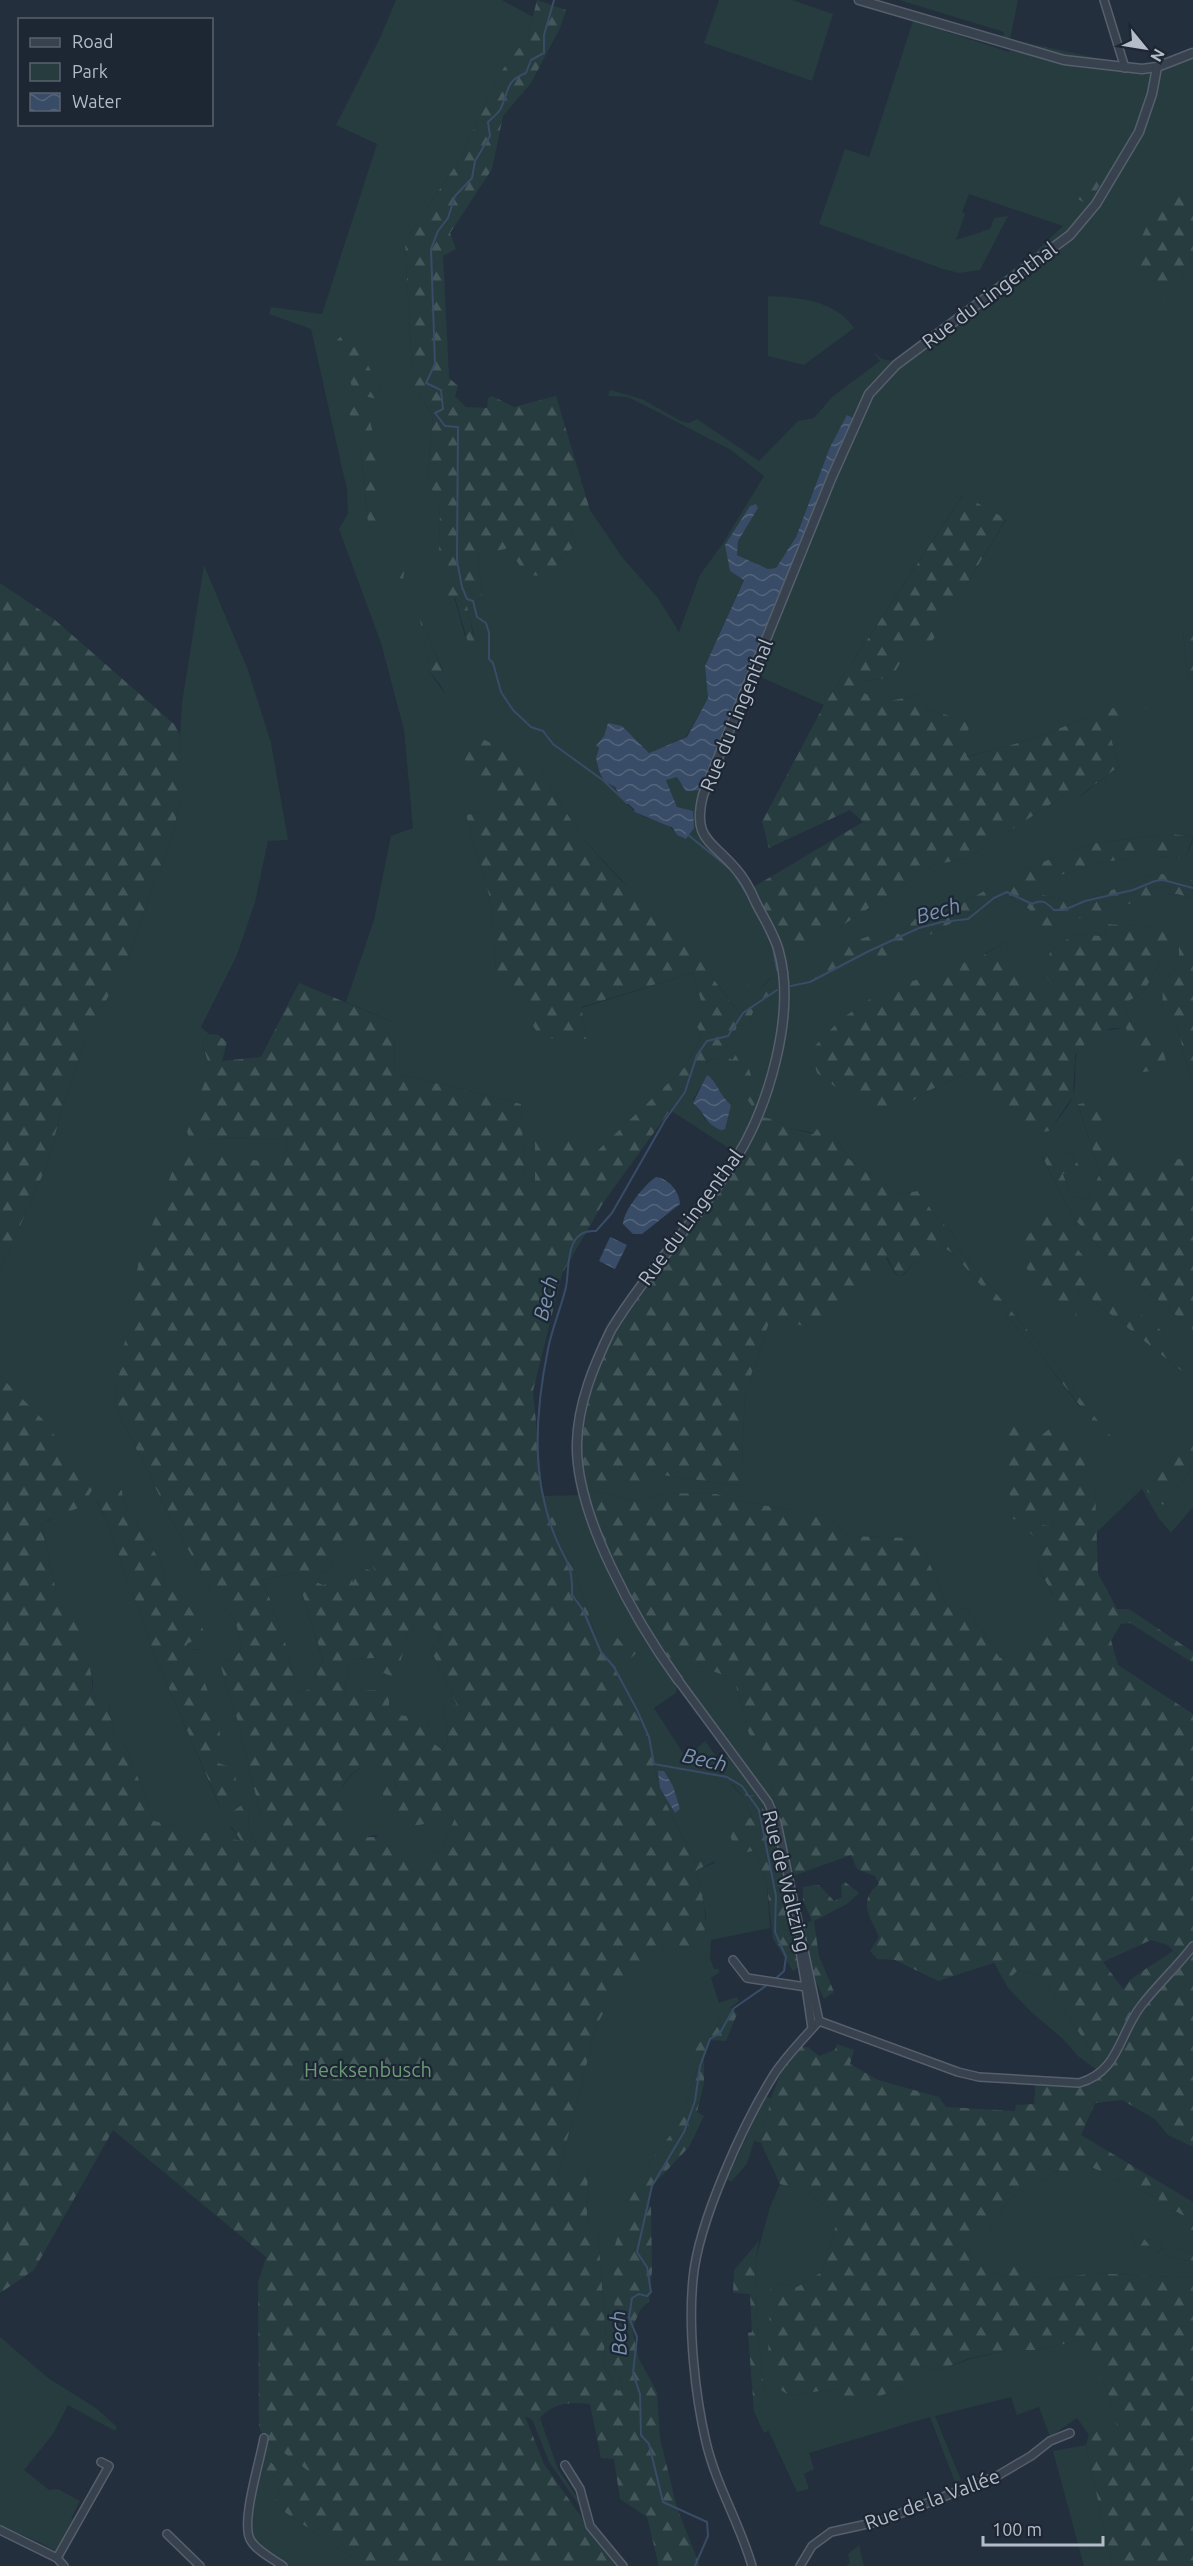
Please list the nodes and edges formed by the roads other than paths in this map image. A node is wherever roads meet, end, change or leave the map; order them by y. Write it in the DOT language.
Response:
graph roads {
  1 [pos="859,0"];
  2 [pos="1104,0"];
  3 [pos="1193,54"];
  4 [pos="1157,67"];
  5 [pos="1125,68"];
  6 [pos="584,1495"];
  7 [pos="678,1680"];
  8 [pos="800,1935"];
  9 [pos="1193,1946"];
  10 [pos="733,1960"];
  11 [pos="806,1987"];
  12 [pos="819,2021"];
  13 [pos="812,2028"];
  14 [pos="1070,2433"];
  15 [pos="264,2438"];
  16 [pos="101,2462"];
  17 [pos="565,2465"];
  18 [pos="0,2530"];
  19 [pos="167,2534"];
  20 [pos="57,2558"];
  21 [pos="64,2566"];
  22 [pos="200,2566"];
  23 [pos="283,2566"];
  24 [pos="623,2566"];
  25 [pos="752,2566"];
  26 [pos="800,2566"];
  1 -- 5 [label="street"];
  2 -- 5 [label="street"];
  3 -- 4 [label="street"];
  4 -- 5 [label="street"];
  4 -- 6 [label="street, Rue du Lingenthal"];
  6 -- 7 [label="street, Rue de Waltzing"];
  7 -- 8 [label="street, Rue de Waltzing"];
  8 -- 11 [label="street"];
  8 -- 12 [label="street, Rue de Waltzing"];
  9 -- 12 [label="street"];
  10 -- 11 [label="street"];
  11 -- 13 [label="street"];
  12 -- 13 [label="street"];
  13 -- 25 [label="street"];
  14 -- 26 [label="street, Rue de la Vallée"];
  15 -- 23 [label="street"];
  16 -- 20 [label="street"];
  17 -- 24 [label="street"];
  18 -- 20 [label="street"];
  19 -- 22 [label="street"];
  20 -- 21 [label="street"];
}
